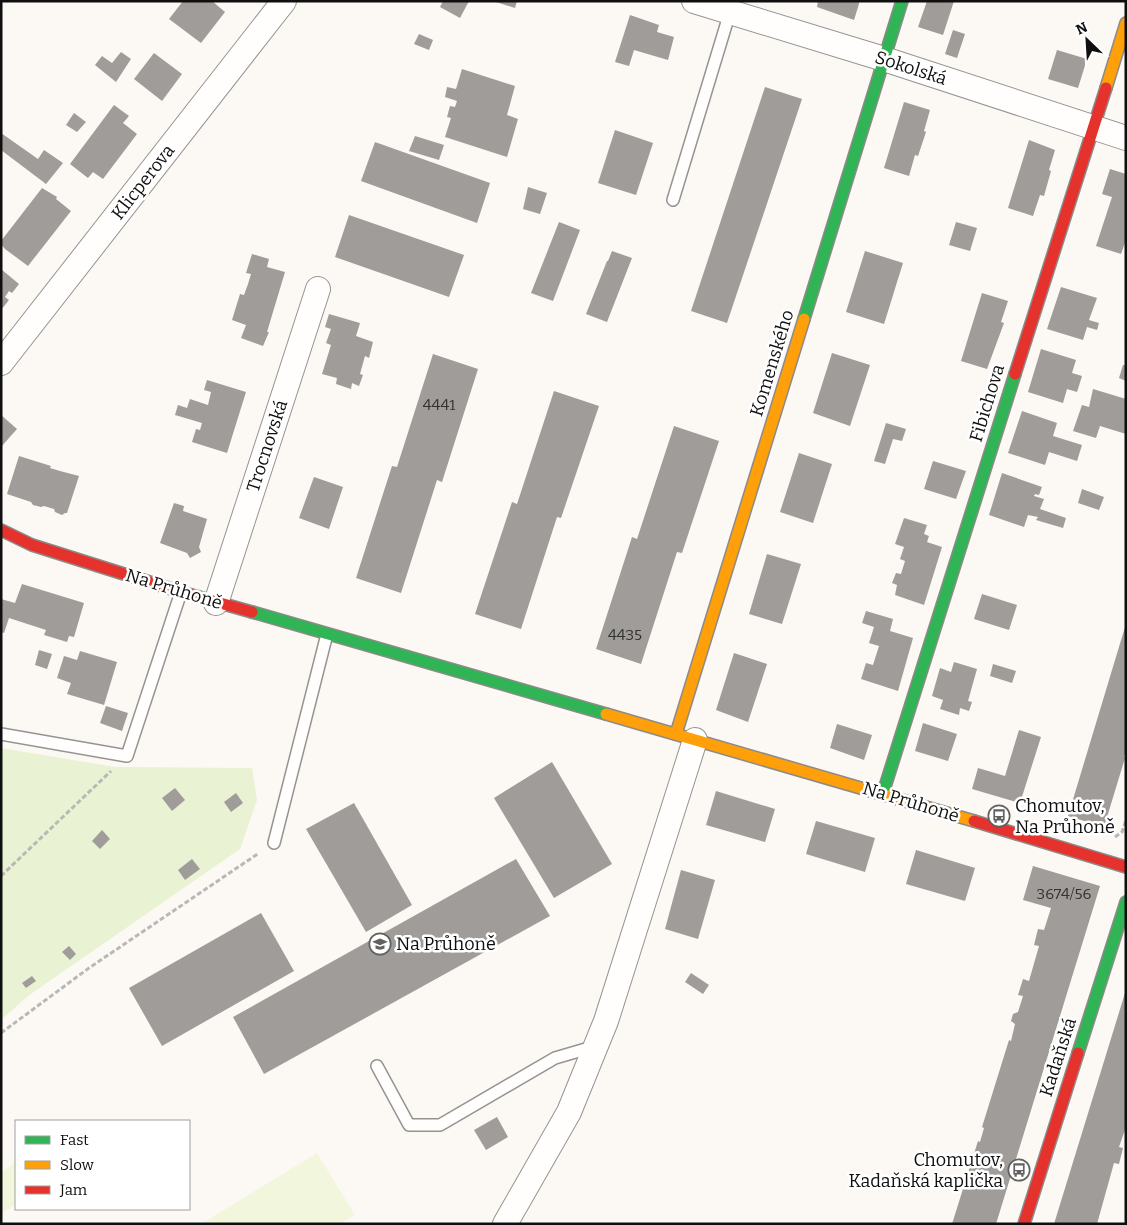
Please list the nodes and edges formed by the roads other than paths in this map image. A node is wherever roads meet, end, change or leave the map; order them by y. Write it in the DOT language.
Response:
graph roads {
  1 [pos="284,1"];
  2 [pos="694,1"];
  3 [pos="902,1"];
  4 [pos="730,12"];
  5 [pos="1126,23"];
  6 [pos="884,59"];
  7 [pos="1112,67"];
  8 [pos="1126,72"];
  9 [pos="1092,128"];
  10 [pos="1126,138"];
  11 [pos="673,200"];
  12 [pos="318,289"];
  13 [pos="1,363"];
  14 [pos="1,530"];
  15 [pos="181,592"];
  16 [pos="216,603"];
  17 [pos="327,634"];
  18 [pos="1,734"];
  19 [pos="686,737"];
  20 [pos="883,793"];
  21 [pos="274,843"];
  22 [pos="1126,867"];
  23 [pos="1126,902"];
  24 [pos="596,1046"];
  25 [pos="377,1066"];
  26 [pos="505,1224"];
  27 [pos="1024,1224"];
  1 -- 13 [label="street, Klicperova"];
  2 -- 4 [label="street, Sokolská"];
  3 -- 6 [label="street, Komenského"];
  4 -- 6 [label="street, Sokolská"];
  4 -- 11 [label="lane"];
  5 -- 7 [label="street, Fibichova"];
  6 -- 9 [label="street, Sokolská"];
  6 -- 19 [label="street, Komenského"];
  7 -- 8 [label="lane"];
  7 -- 9 [label="street, Fibichova"];
  9 -- 10 [label="street, Sokolská"];
  9 -- 20 [label="street, Fibichova"];
  12 -- 16 [label="street, Trocnovská"];
  14 -- 15 [label="street, Na Průhoně"];
  15 -- 16 [label="street, Na Průhoně"];
  15 -- 18 [label="lane"];
  16 -- 17 [label="street, Na Průhoně"];
  17 -- 19 [label="street, Na Průhoně"];
  17 -- 21 [label="lane"];
  19 -- 20 [label="street, Na Průhoně"];
  19 -- 24 [label="street"];
  20 -- 22 [label="street, Na Průhoně"];
  23 -- 27 [label="street, Kadaňská"];
  24 -- 25 [label="lane"];
  24 -- 26 [label="street"];
}
